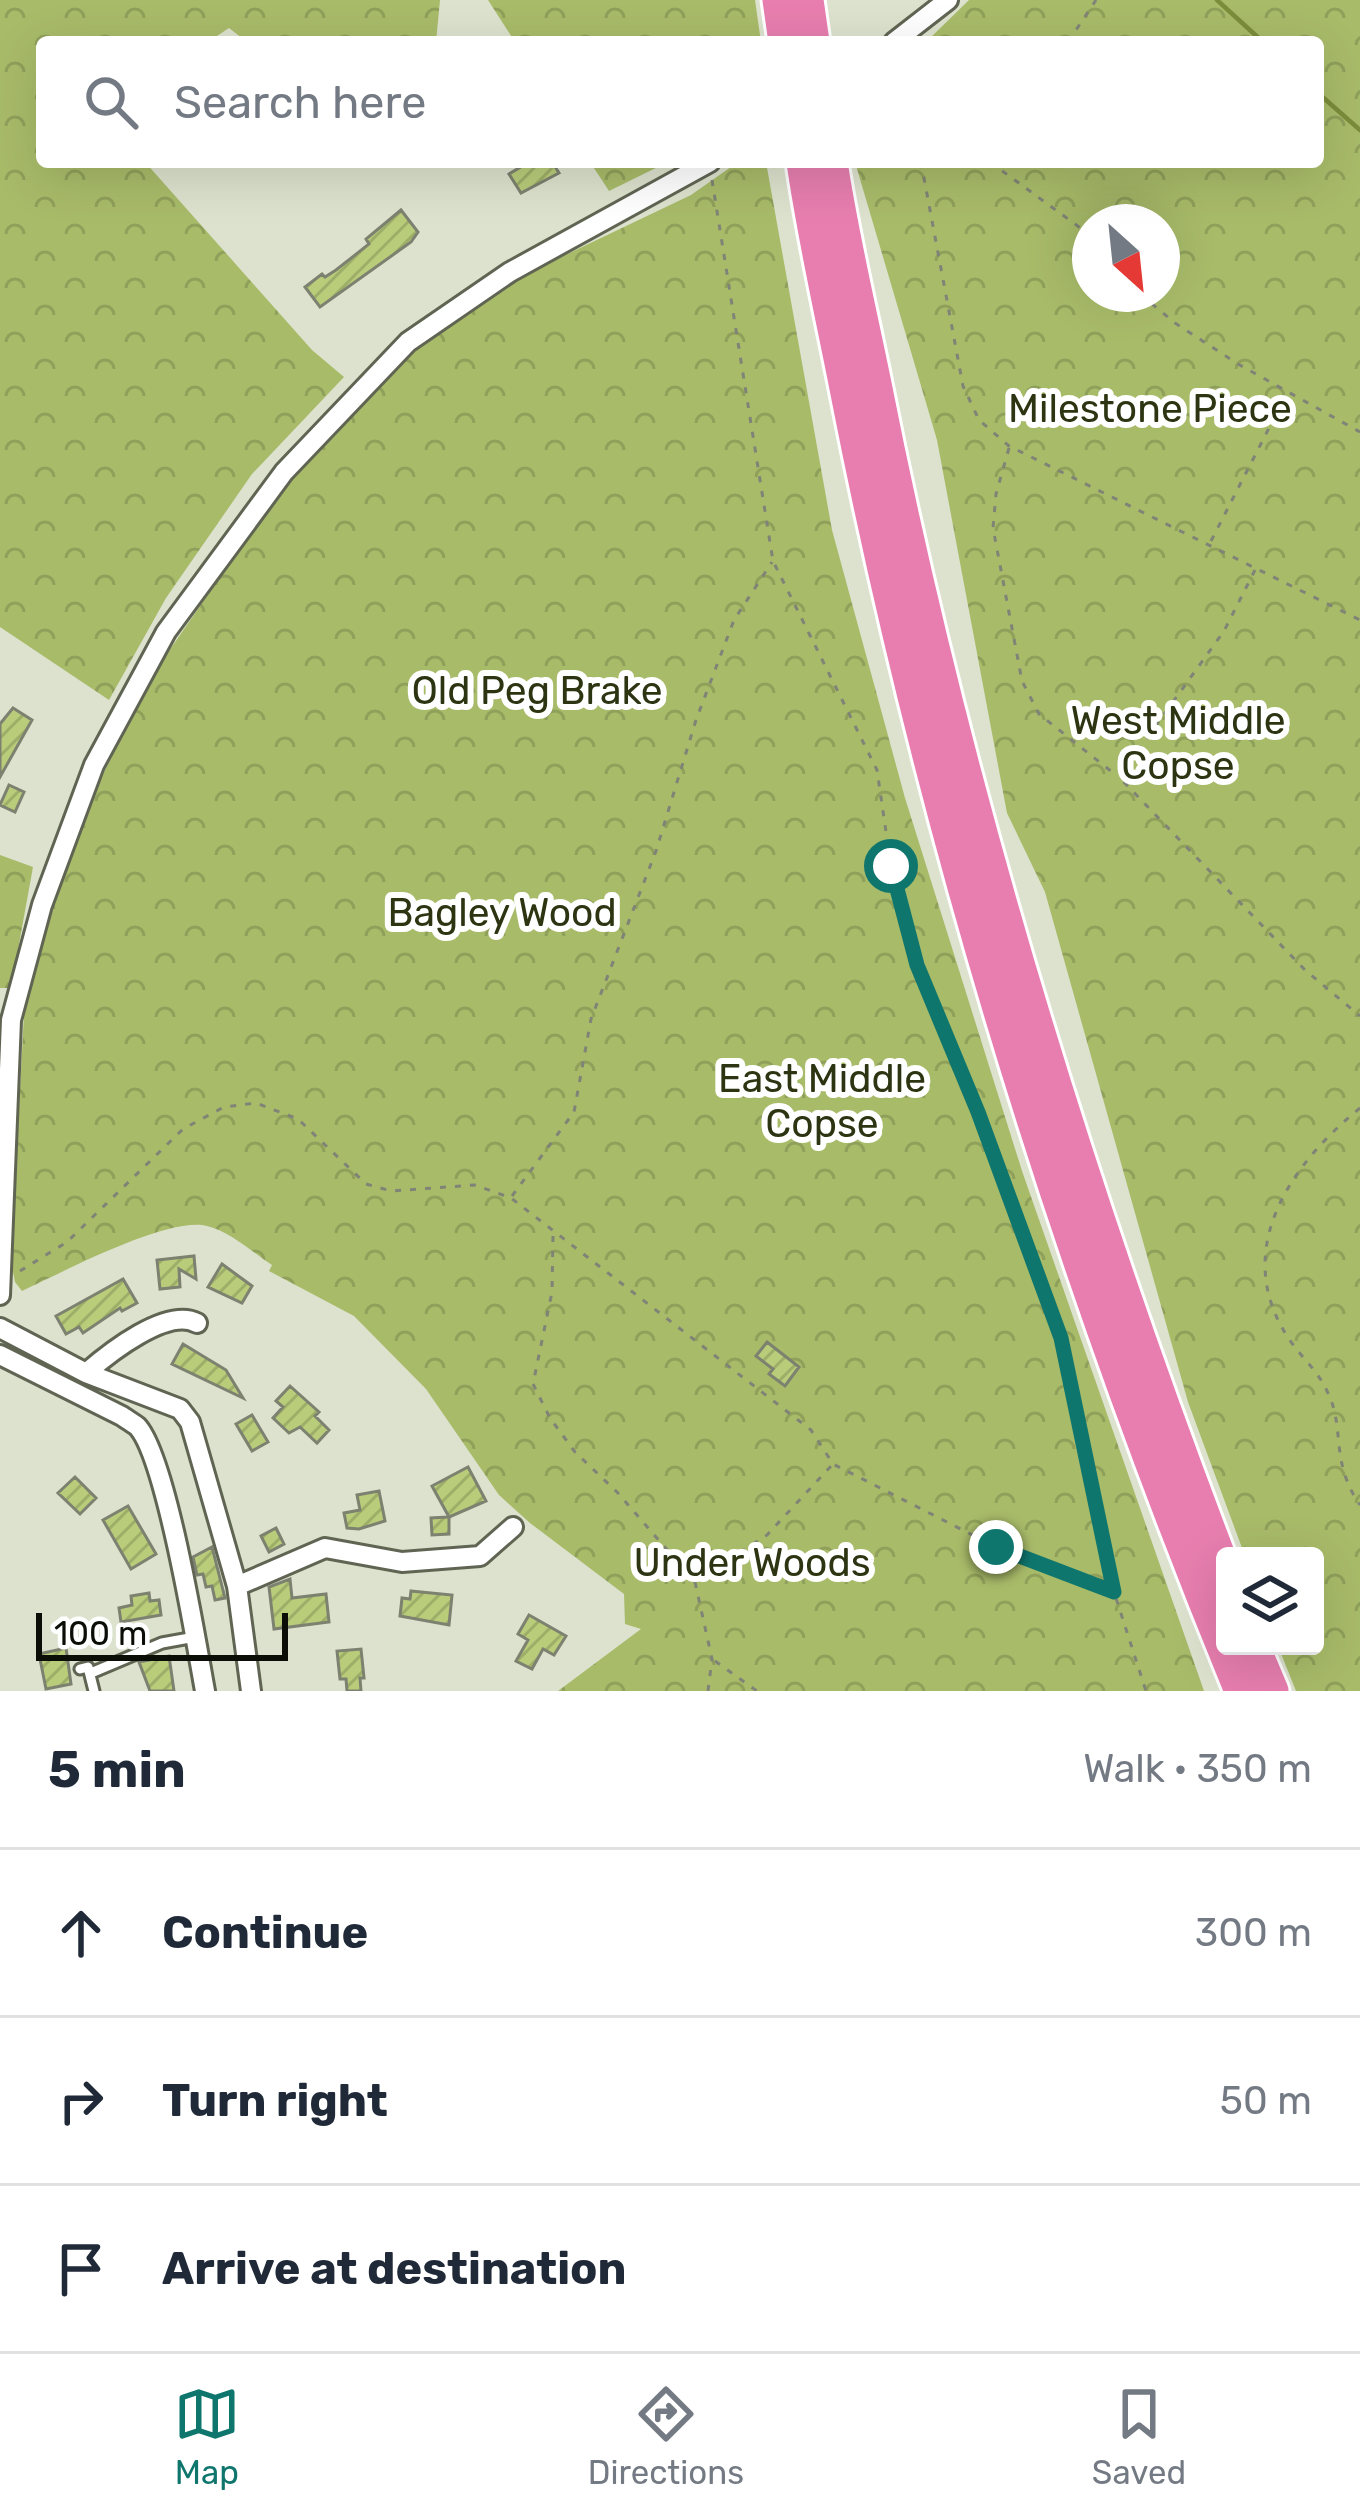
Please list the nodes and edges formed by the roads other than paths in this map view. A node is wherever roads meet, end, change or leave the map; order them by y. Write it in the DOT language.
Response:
graph roads {
  1 [pos="778,0"];
  2 [pos="807,0"];
  3 [pos="948,0"];
  4 [pos="784,36"];
  5 [pos="812,36"];
  6 [pos="902,36"];
  7 [pos="699,168"];
  8 [pos="803,168"];
  9 [pos="832,168"];
  10 [pos="0,1295"];
  11 [pos="192,1317"];
  12 [pos="0,1328"];
  13 [pos="0,1355"];
  14 [pos="86,1372"];
  15 [pos="513,1527"];
  16 [pos="1216,1548"];
  17 [pos="237,1586"];
  18 [pos="195,1636"];
  19 [pos="1257,1655"];
  20 [pos="94,1691"];
  21 [pos="205,1691"];
  22 [pos="251,1691"];
  23 [pos="1241,1691"];
  24 [pos="1272,1691"];
  1 -- 4 [label="highway"];
  2 -- 5 [label="highway"];
  3 -- 6 [label="street"];
  7 -- 10 [label="street"];
  8 -- 23 [label="highway"];
  9 -- 16 [label="highway"];
  11 -- 14 [label="street"];
  12 -- 14 [label="street"];
  13 -- 18 [label="street"];
  14 -- 17 [label="street"];
  15 -- 17 [label="street"];
  17 -- 22 [label="street"];
  18 -- 20 [label="lane"];
  18 -- 21 [label="street"];
  19 -- 24 [label="highway"];
}
